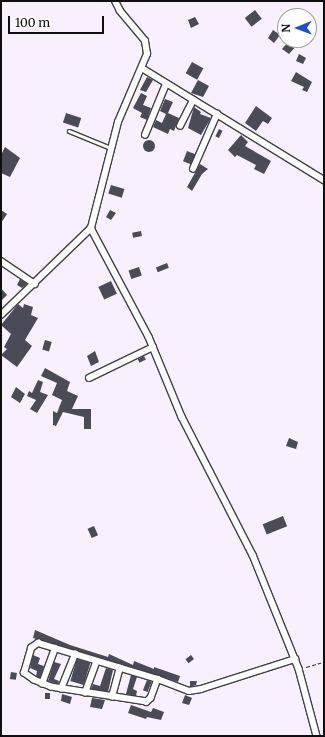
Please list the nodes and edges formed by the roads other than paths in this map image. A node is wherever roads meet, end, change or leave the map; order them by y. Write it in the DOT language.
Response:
graph roads {
  1 [pos="115,1"];
  2 [pos="142,68"];
  3 [pos="166,84"];
  4 [pos="193,100"];
  5 [pos="217,114"];
  6 [pos="180,126"];
  7 [pos="69,131"];
  8 [pos="145,135"];
  9 [pos="112,148"];
  10 [pos="193,169"];
  11 [pos="324,180"];
  12 [pos="90,228"];
  13 [pos="1,261"];
  14 [pos="35,284"];
  15 [pos="1,315"];
  16 [pos="153,347"];
  17 [pos="89,378"];
  18 [pos="55,648"];
  19 [pos="75,654"];
  20 [pos="295,659"];
  21 [pos="96,662"];
  22 [pos="120,668"];
  23 [pos="158,679"];
  24 [pos="42,684"];
  25 [pos="61,689"];
  26 [pos="85,693"];
  27 [pos="112,697"];
  28 [pos="316,736"];
  1 -- 2 [label="street"];
  2 -- 3 [label="street"];
  2 -- 9 [label="street"];
  3 -- 4 [label="street"];
  3 -- 8 [label="street"];
  4 -- 5 [label="street"];
  4 -- 6 [label="street"];
  5 -- 10 [label="street"];
  5 -- 11 [label="street"];
  7 -- 9 [label="lane"];
  9 -- 12 [label="street"];
  12 -- 14 [label="street"];
  12 -- 16 [label="street"];
  13 -- 14 [label="street"];
  14 -- 15 [label="street"];
  16 -- 17 [label="street"];
  16 -- 20 [label="street"];
  18 -- 19 [label="street"];
  18 -- 24 [label="street"];
  18 -- 24 [label="street"];
  19 -- 21 [label="street"];
  19 -- 25 [label="street"];
  20 -- 23 [label="street"];
  20 -- 28 [label="street"];
  21 -- 22 [label="street"];
  21 -- 26 [label="street"];
  22 -- 23 [label="street"];
  22 -- 27 [label="street"];
  23 -- 27 [label="street"];
  24 -- 25 [label="street"];
  25 -- 26 [label="street"];
  26 -- 27 [label="street"];
}
